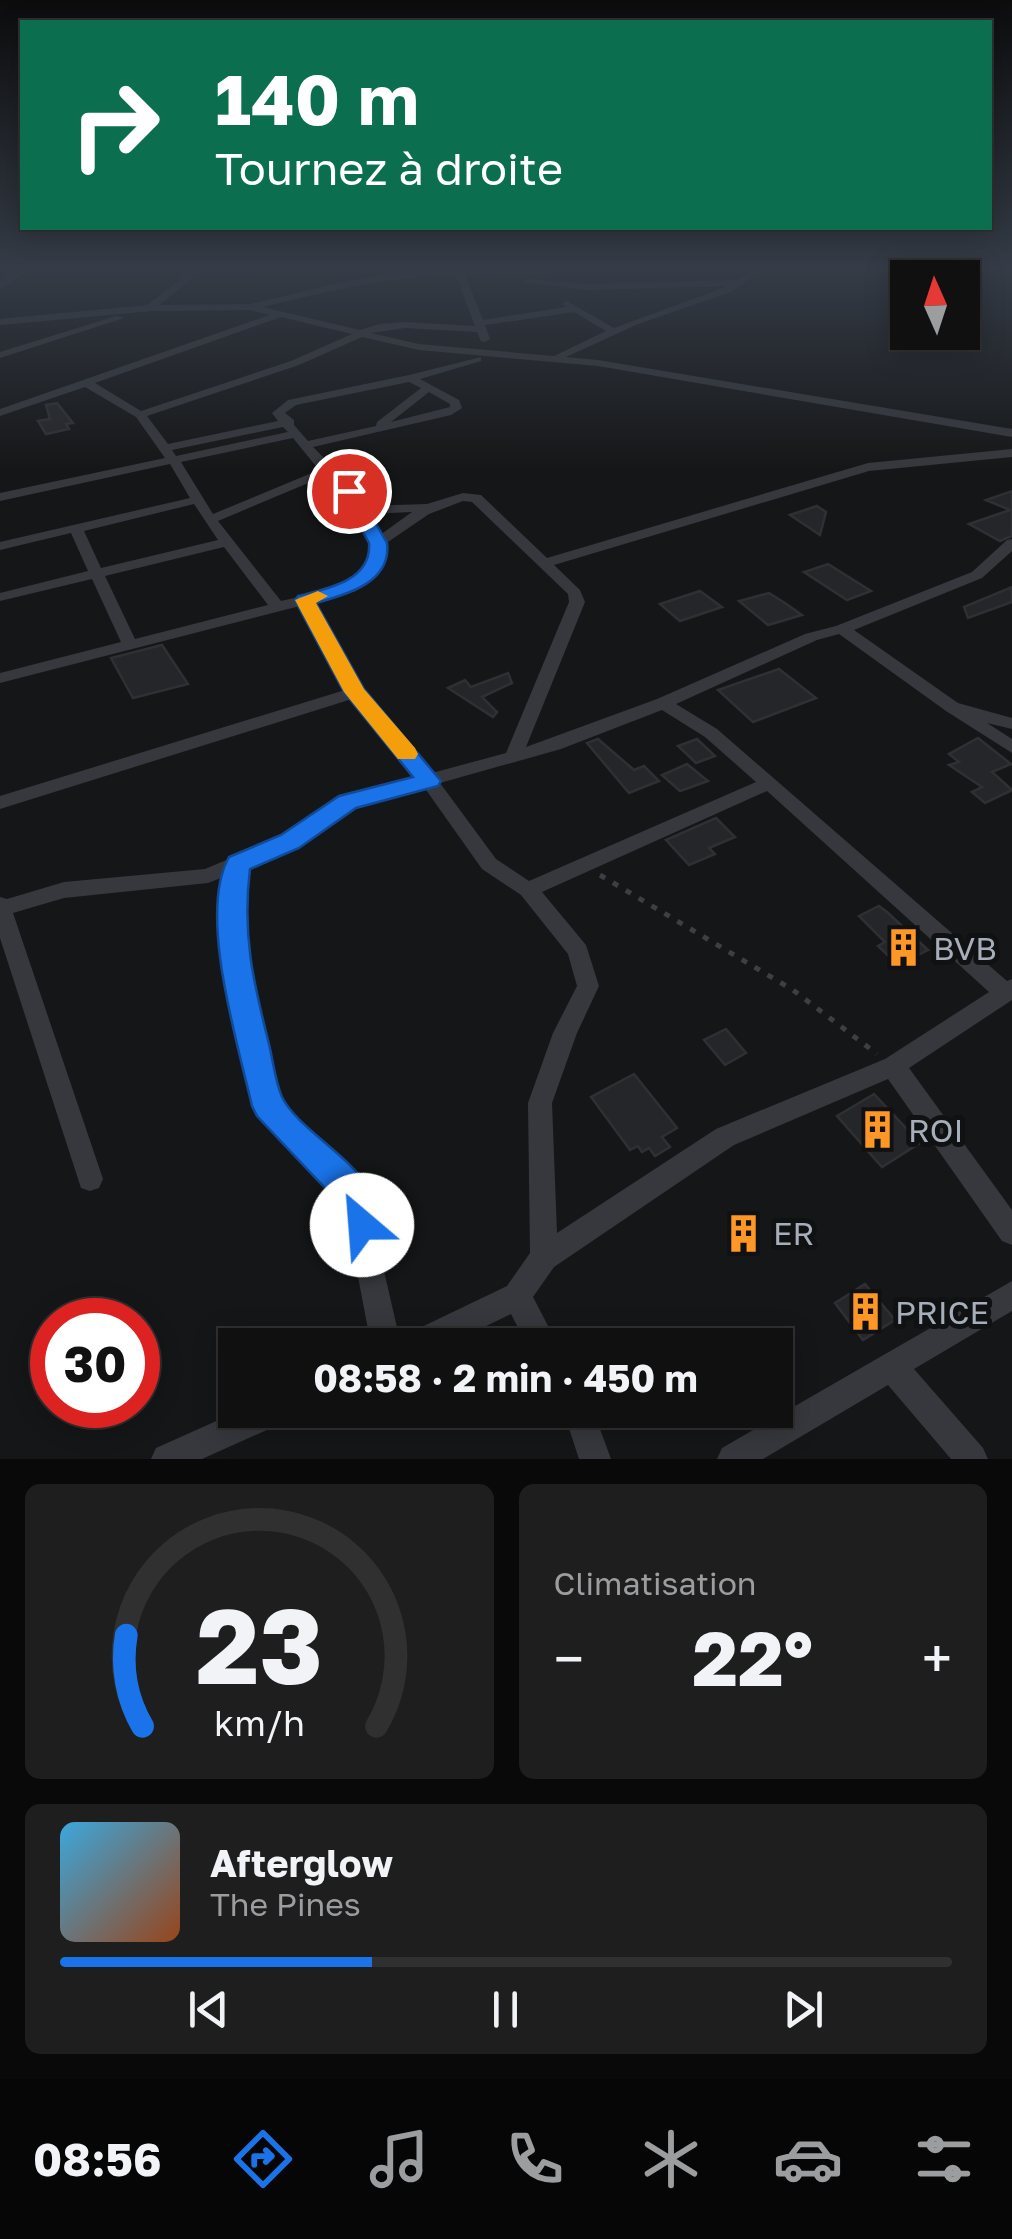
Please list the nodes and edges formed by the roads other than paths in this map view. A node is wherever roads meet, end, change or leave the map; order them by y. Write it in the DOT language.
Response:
graph roads {
  1 [pos="64,335"];
  2 [pos="223,335"];
  3 [pos="351,335"];
  4 [pos="358,335"];
  5 [pos="483,335"];
  6 [pos="611,335"];
  7 [pos="0,355"];
  8 [pos="490,355"];
  9 [pos="555,358"];
  10 [pos="411,378"];
  11 [pos="88,384"];
  12 [pos="428,388"];
  13 [pos="0,413"];
  14 [pos="140,415"];
  15 [pos="378,426"];
  16 [pos="292,428"];
  17 [pos="1012,433"];
  18 [pos="306,446"];
  19 [pos="165,448"];
  20 [pos="1012,453"];
  21 [pos="174,460"];
  22 [pos="327,470"];
  23 [pos="0,497"];
  24 [pos="196,500"];
  25 [pos="429,508"];
  26 [pos="360,510"];
  27 [pos="210,520"];
  28 [pos="75,528"];
  29 [pos="227,542"];
  30 [pos="378,543"];
  31 [pos="1012,543"];
  32 [pos="0,546"];
  33 [pos="546,563"];
  34 [pos="97,574"];
  35 [pos="0,597"];
  36 [pos="305,600"];
  37 [pos="278,607"];
  38 [pos="842,628"];
  39 [pos="130,645"];
  40 [pos="0,678"];
  41 [pos="355,692"];
  42 [pos="662,703"];
  43 [pos="952,707"];
  44 [pos="1012,724"];
  45 [pos="1012,747"];
  46 [pos="512,759"];
  47 [pos="429,781"];
  48 [pos="769,783"];
  49 [pos="0,803"];
  50 [pos="238,864"];
  51 [pos="528,890"];
  52 [pos="0,908"];
  53 [pos="1008,990"];
  54 [pos="893,1066"];
  55 [pos="90,1179"];
  56 [pos="1012,1232"];
  57 [pos="544,1257"];
  58 [pos="516,1296"];
  59 [pos="1012,1296"];
  60 [pos="383,1328"];
  61 [pos="450,1328"];
  62 [pos="534,1328"];
  63 [pos="891,1366"];
  64 [pos="236,1428"];
  65 [pos="585,1428"];
  66 [pos="167,1459"];
  67 [pos="596,1459"];
  68 [pos="733,1459"];
  69 [pos="972,1459"];
  1 -- 7 [label="street"];
  2 -- 11 [label="street"];
  3 -- 14 [label="street"];
  4 -- 8 [label="street"];
  5 -- 8 [label="street"];
  6 -- 9 [label="street"];
  8 -- 9 [label="street"];
  8 -- 10 [label="street"];
  9 -- 17 [label="street"];
  10 -- 12 [label="street"];
  10 -- 16 [label="street"];
  11 -- 13 [label="street"];
  11 -- 14 [label="street"];
  12 -- 15 [label="street"];
  12 -- 15 [label="street"];
  14 -- 19 [label="street"];
  15 -- 18 [label="street"];
  16 -- 18 [label="street"];
  16 -- 19 [label="street"];
  16 -- 21 [label="street"];
  18 -- 22 [label="street"];
  19 -- 21 [label="street"];
  20 -- 33 [label="street"];
  21 -- 23 [label="street"];
  21 -- 24 [label="street"];
  22 -- 26 [label="street"];
  22 -- 27 [label="street"];
  24 -- 27 [label="street"];
  24 -- 28 [label="street"];
  25 -- 26 [label="street"];
  25 -- 30 [label="street"];
  25 -- 33 [label="street"];
  26 -- 30 [label="street"];
  27 -- 29 [label="street"];
  28 -- 32 [label="street"];
  28 -- 34 [label="street"];
  29 -- 34 [label="street"];
  29 -- 37 [label="street"];
  30 -- 36 [label="street"];
  31 -- 38 [label="street"];
  33 -- 46 [label="street"];
  34 -- 35 [label="street"];
  34 -- 39 [label="street"];
  36 -- 37 [label="street"];
  36 -- 41 [label="street"];
  37 -- 39 [label="street"];
  38 -- 42 [label="street"];
  38 -- 43 [label="street"];
  39 -- 40 [label="street"];
  41 -- 47 [label="street"];
  41 -- 49 [label="street"];
  42 -- 46 [label="street"];
  42 -- 48 [label="street"];
  43 -- 44 [label="street"];
  43 -- 45 [label="street"];
  46 -- 47 [label="street"];
  47 -- 50 [label="street"];
  47 -- 51 [label="street"];
  48 -- 51 [label="street"];
  48 -- 53 [label="street"];
  50 -- 52 [label="street"];
  50 -- 60 [label="street"];
  51 -- 57 [label="street"];
  52 -- 55 [label="street"];
  53 -- 54 [label="street"];
  54 -- 56 [label="street"];
  54 -- 57 [label="street"];
  57 -- 58 [label="street"];
  58 -- 61 [label="street"];
  58 -- 62 [label="street"];
  59 -- 63 [label="street"];
  63 -- 68 [label="street"];
  63 -- 69 [label="street"];
  64 -- 66 [label="street"];
  65 -- 67 [label="street"];
}
